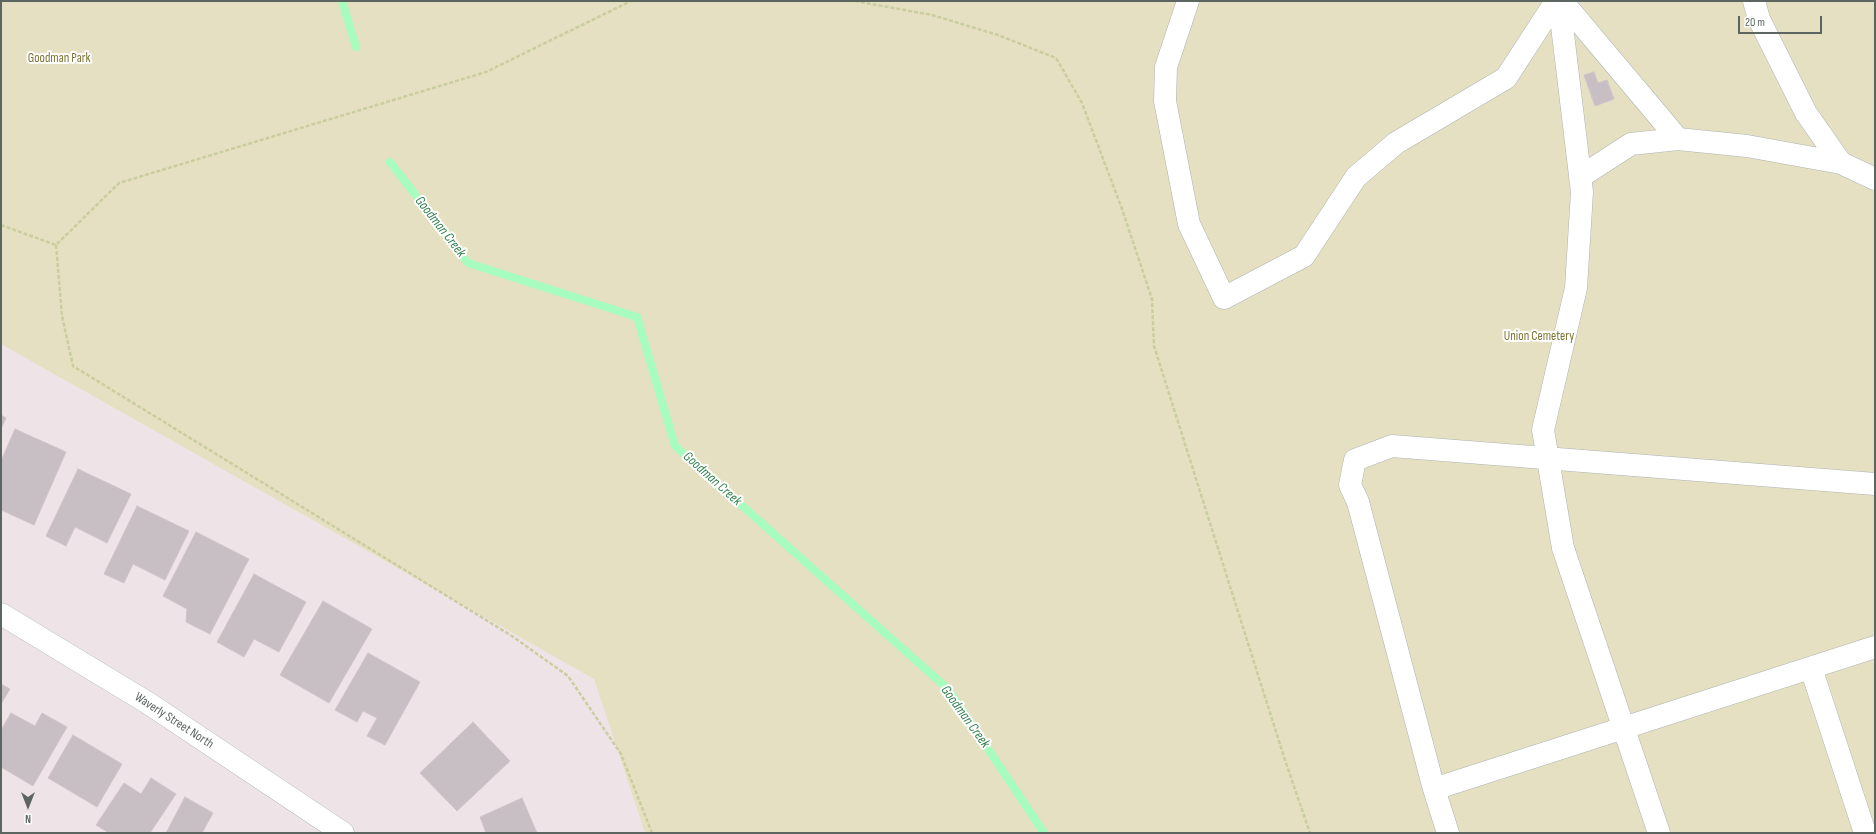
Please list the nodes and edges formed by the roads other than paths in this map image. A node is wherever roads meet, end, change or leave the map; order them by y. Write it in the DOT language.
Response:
graph roads {
  1 [pos="1188,1"];
  2 [pos="1559,1"];
  3 [pos="1754,1"];
  4 [pos="1678,139"];
  5 [pos="1841,163"];
  6 [pos="1580,177"];
  7 [pos="1875,179"];
  8 [pos="1548,458"];
  9 [pos="1875,484"];
  10 [pos="1,614"];
  11 [pos="1875,647"];
  12 [pos="1811,668"];
  13 [pos="1623,727"];
  14 [pos="1434,789"];
  15 [pos="343,833"];
  16 [pos="1448,833"];
  17 [pos="1660,833"];
  18 [pos="1866,833"];
  1 -- 2 [label="street"];
  2 -- 4 [label="street"];
  2 -- 6 [label="street"];
  3 -- 5 [label="street"];
  4 -- 5 [label="street"];
  4 -- 6 [label="street"];
  5 -- 7 [label="street"];
  6 -- 8 [label="street"];
  8 -- 9 [label="street"];
  8 -- 13 [label="street"];
  8 -- 14 [label="street"];
  10 -- 15 [label="street, Waverly Street North"];
  11 -- 12 [label="street"];
  12 -- 13 [label="street"];
  12 -- 18 [label="street"];
  13 -- 14 [label="street"];
  13 -- 17 [label="street"];
  14 -- 16 [label="street"];
}
